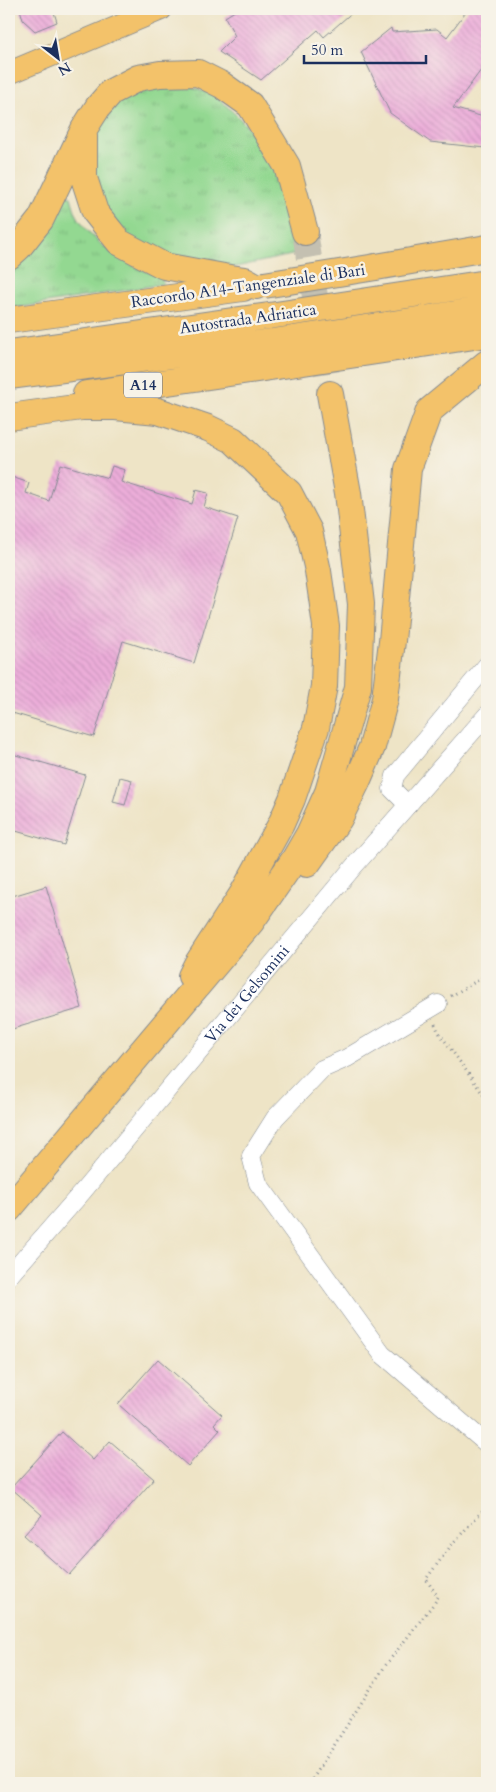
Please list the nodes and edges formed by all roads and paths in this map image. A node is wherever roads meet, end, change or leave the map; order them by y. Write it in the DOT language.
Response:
graph roads {
  1 [pos="161,9"];
  2 [pos="9,73"];
  3 [pos="84,129"];
  4 [pos="305,232"];
  5 [pos="487,248"];
  6 [pos="9,256"];
  7 [pos="487,283"];
  8 [pos="260,286"];
  9 [pos="487,309"];
  10 [pos="9,320"];
  11 [pos="487,334"];
  12 [pos="388,337"];
  13 [pos="9,353"];
  14 [pos="275,354"];
  15 [pos="487,363"];
  16 [pos="9,376"];
  17 [pos="330,394"];
  18 [pos="9,405"];
  19 [pos="9,417"];
  20 [pos="487,665"];
  21 [pos="487,715"];
  22 [pos="408,805"];
  23 [pos="251,922"];
  24 [pos="487,975"];
  25 [pos="438,1004"];
  26 [pos="169,1021"];
  27 [pos="487,1100"];
  28 [pos="9,1209"];
  29 [pos="9,1276"];
  30 [pos="487,1444"];
  31 [pos="487,1506"];
  32 [pos="310,1783"];
  1 -- 2 [label="main road"];
  3 -- 4 [label="highway"];
  3 -- 6 [label="highway"];
  3 -- 8 [label="highway"];
  5 -- 8 [label="highway, Raccordo A14-Tangenziale di Bari, bridge"];
  7 -- 13 [label="highway, Autostrada Adriatica, bridge"];
  8 -- 10 [label="highway, Raccordo A14-Tangenziale di Bari"];
  9 -- 12 [label="highway, Autostrada Adriatica / A14"];
  11 -- 12 [label="highway, A14"];
  12 -- 14 [label="highway, Autostrada Adriatica / A14, bridge"];
  14 -- 16 [label="highway, Autostrada Adriatica / A14"];
  14 -- 18 [label="highway, A14"];
  15 -- 23 [label="highway"];
  17 -- 23 [label="highway"];
  19 -- 26 [label="highway"];
  20 -- 22 [label="street"];
  21 -- 22 [label="street, Via dei Gelsomini"];
  22 -- 29 [label="street, Via dei Gelsomini"];
  23 -- 26 [label="highway"];
  24 -- 25 [label="path"];
  25 -- 27 [label="path"];
  25 -- 30 [label="street"];
  26 -- 28 [label="highway"];
  31 -- 32 [label="path"];
}
